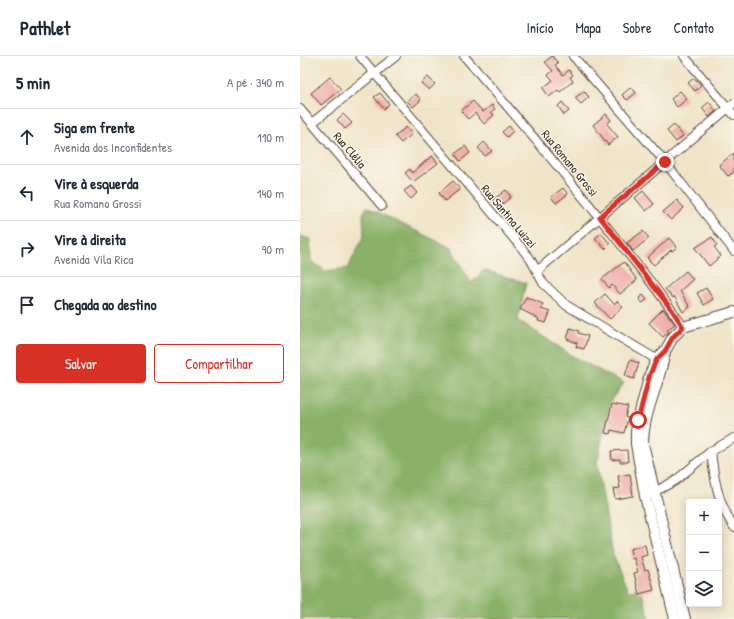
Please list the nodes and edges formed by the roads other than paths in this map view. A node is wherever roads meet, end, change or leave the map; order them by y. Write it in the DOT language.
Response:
graph roads {
  1 [pos="360,56"];
  2 [pos="396,56"];
  3 [pos="464,56"];
  4 [pos="573,56"];
  5 [pos="684,56"];
  6 [pos="375,74"];
  7 [pos="731,105"];
  8 [pos="300,109"];
  9 [pos="734,115"];
  10 [pos="312,123"];
  11 [pos="665,162"];
  12 [pos="382,206"];
  13 [pos="600,217"];
  14 [pos="734,251"];
  15 [pos="537,271"];
  16 [pos="734,312"];
  17 [pos="683,327"];
  18 [pos="660,361"];
  19 [pos="734,438"];
  20 [pos="711,451"];
  21 [pos="650,494"];
  22 [pos="734,527"];
  23 [pos="675,619"];
  24 [pos="685,619"];
  1 -- 6 [label="street, Rua Santina Luizzi"];
  2 -- 6 [label="street"];
  3 -- 13 [label="street, Rua Romano Grossi"];
  4 -- 11 [label="street"];
  5 -- 7 [label="street"];
  6 -- 10 [label="street"];
  6 -- 15 [label="street, Rua Santina Luizzi"];
  7 -- 9 [label="street"];
  7 -- 11 [label="street"];
  8 -- 10 [label="street, Rua Clélia"];
  10 -- 12 [label="street, Rua Clélia"];
  11 -- 13 [label="street"];
  11 -- 14 [label="street"];
  13 -- 15 [label="street"];
  13 -- 17 [label="street, Rua Romano Grossi"];
  15 -- 18 [label="street, Rua Santina Luizzi"];
  16 -- 17 [label="street"];
  17 -- 18 [label="street"];
  18 -- 21 [label="street"];
  19 -- 20 [label="street"];
  20 -- 21 [label="street"];
  20 -- 22 [label="street"];
  21 -- 23 [label="street"];
  21 -- 24 [label="street"];
}
